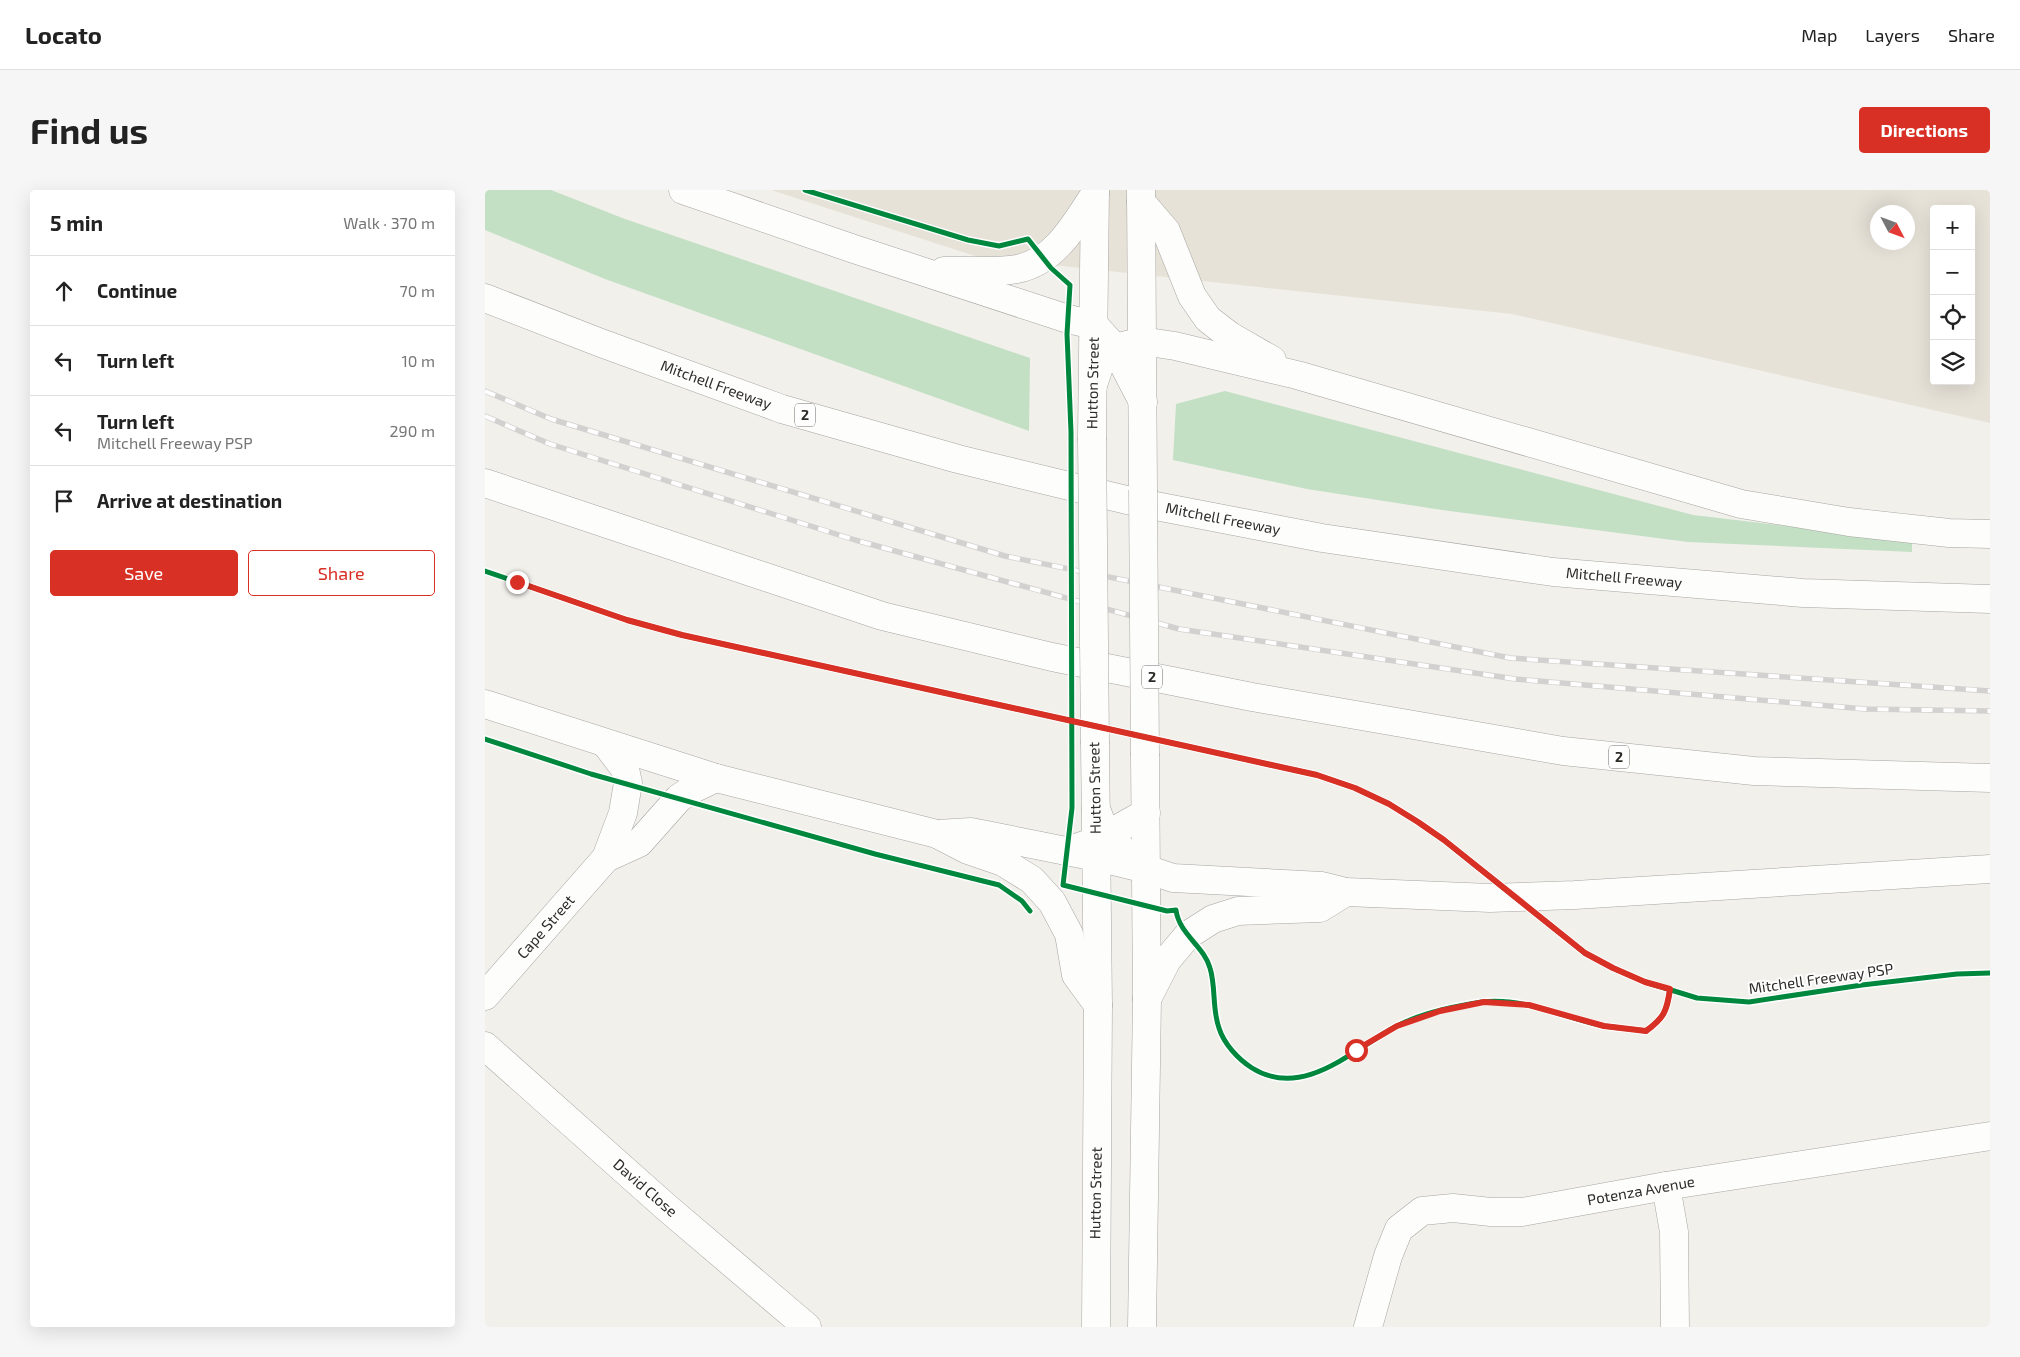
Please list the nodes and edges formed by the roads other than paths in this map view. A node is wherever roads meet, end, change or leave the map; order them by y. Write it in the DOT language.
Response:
graph roads {
  1 [pos="683,190"];
  2 [pos="1095,192"];
  3 [pos="1141,196"];
  4 [pos="923,271"];
  5 [pos="485,298"];
  6 [pos="1085,321"];
  7 [pos="1142,336"];
  8 [pos="1115,348"];
  9 [pos="1297,375"];
  10 [pos="1093,385"];
  11 [pos="1143,402"];
  12 [pos="485,483"];
  13 [pos="1990,534"];
  14 [pos="1990,600"];
  15 [pos="485,704"];
  16 [pos="606,744"];
  17 [pos="716,778"];
  18 [pos="1990,778"];
  19 [pos="1146,813"];
  20 [pos="937,834"];
  21 [pos="1099,845"];
  22 [pos="606,858"];
  23 [pos="1146,869"];
  24 [pos="1990,869"];
  25 [pos="1346,892"];
  26 [pos="485,996"];
  27 [pos="1147,999"];
  28 [pos="1098,1005"];
  29 [pos="485,1046"];
  30 [pos="1990,1136"];
  31 [pos="1666,1186"];
  32 [pos="807,1327"];
  33 [pos="1095,1327"];
  34 [pos="1142,1327"];
  35 [pos="1368,1327"];
  36 [pos="1675,1327"];
  1 -- 4 [label="main road"];
  2 -- 4 [label="main road"];
  2 -- 6 [label="main road, Hutton Street"];
  3 -- 7 [label="main road"];
  3 -- 9 [label="main road"];
  4 -- 6 [label="main road"];
  5 -- 14 [label="main road, Mitchell Freeway / 2"];
  6 -- 7 [label="main road"];
  6 -- 8 [label="main road"];
  6 -- 10 [label="main road, Hutton Street"];
  7 -- 8 [label="main road"];
  7 -- 9 [label="main road"];
  7 -- 11 [label="main road"];
  8 -- 10 [label="main road"];
  8 -- 11 [label="main road"];
  9 -- 13 [label="main road"];
  10 -- 21 [label="main road, Hutton Street, bridge"];
  11 -- 19 [label="main road, bridge"];
  12 -- 18 [label="main road, 2"];
  15 -- 16 [label="main road"];
  16 -- 17 [label="main road"];
  16 -- 22 [label="main road, Cape Street"];
  17 -- 20 [label="main road"];
  17 -- 22 [label="main road, Cape Street"];
  19 -- 21 [label="main road"];
  19 -- 23 [label="main road"];
  20 -- 21 [label="main road"];
  20 -- 28 [label="main road"];
  21 -- 23 [label="main road"];
  21 -- 28 [label="main road, Hutton Street"];
  22 -- 26 [label="main road, Cape Street"];
  23 -- 25 [label="main road"];
  23 -- 27 [label="main road"];
  24 -- 25 [label="main road"];
  25 -- 27 [label="main road"];
  27 -- 34 [label="main road"];
  28 -- 33 [label="main road, Hutton Street"];
  29 -- 32 [label="main road, David Close"];
  30 -- 31 [label="main road, Potenza Avenue"];
  31 -- 35 [label="main road, Potenza Avenue"];
  31 -- 36 [label="main road"];
}
